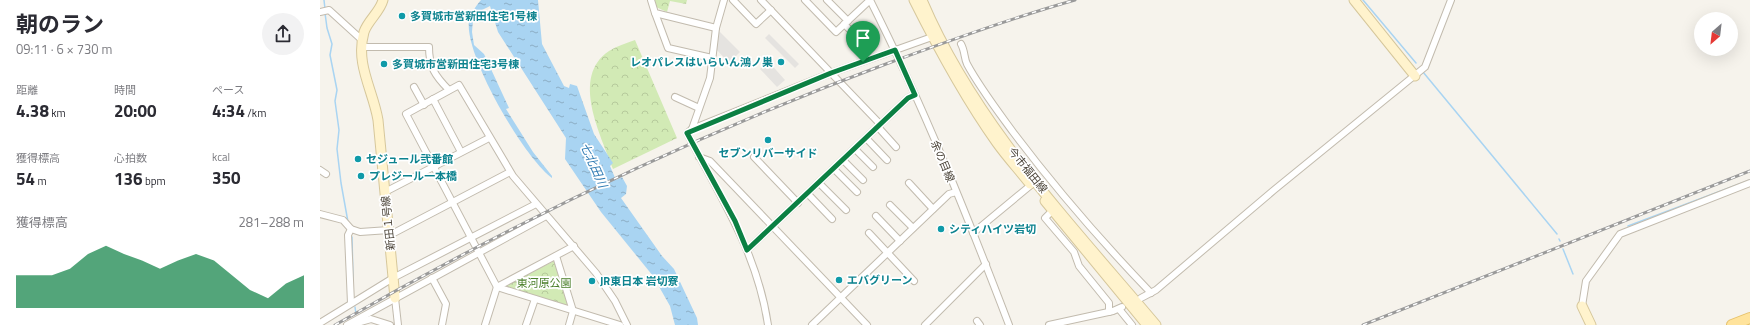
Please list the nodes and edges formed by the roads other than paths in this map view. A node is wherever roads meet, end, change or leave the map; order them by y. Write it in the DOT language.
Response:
graph roads {
  1 [pos="651,0"];
  2 [pos="724,0"];
  3 [pos="733,0"];
  4 [pos="761,0"];
  5 [pos="805,0"];
  6 [pos="827,0"];
  7 [pos="870,0"];
  8 [pos="914,0"];
  9 [pos="922,0"];
  10 [pos="1354,0"];
  11 [pos="1451,0"];
  12 [pos="384,1"];
  13 [pos="771,10"];
  14 [pos="321,12"];
  15 [pos="655,13"];
  16 [pos="846,22"];
  17 [pos="716,28"];
  18 [pos="932,37"];
  19 [pos="362,44"];
  20 [pos="961,44"];
  21 [pos="868,48"];
  22 [pos="895,50"];
  23 [pos="712,58"];
  24 [pos="831,73"];
  25 [pos="1415,76"];
  26 [pos="414,87"];
  27 [pos="449,90"];
  28 [pos="912,96"];
  29 [pos="675,97"];
  30 [pos="433,99"];
  31 [pos="424,105"];
  32 [pos="699,108"];
  33 [pos="879,126"];
  34 [pos="692,130"];
  35 [pos="489,138"];
  36 [pos="866,138"];
  37 [pos="896,147"];
  38 [pos="855,149"];
  39 [pos="461,152"];
  40 [pos="699,157"];
  41 [pos="754,157"];
  42 [pos="843,160"];
  43 [pos="887,160"];
  44 [pos="433,167"];
  45 [pos="873,167"];
  46 [pos="834,169"];
  47 [pos="320,170"];
  48 [pos="510,172"];
  49 [pos="326,174"];
  50 [pos="863,180"];
  51 [pos="819,183"];
  52 [pos="909,183"];
  53 [pos="1750,183"];
  54 [pos="1031,185"];
  55 [pos="385,192"];
  56 [pos="856,192"];
  57 [pos="953,193"];
  58 [pos="808,194"];
  59 [pos="452,202"];
  60 [pos="798,202"];
  61 [pos="536,204"];
  62 [pos="890,205"];
  63 [pos="933,209"];
  64 [pos="846,210"];
  65 [pos="1052,211"];
  66 [pos="321,216"];
  67 [pos="546,216"];
  68 [pos="876,216"];
  69 [pos="832,219"];
  70 [pos="774,226"];
  71 [pos="913,228"];
  72 [pos="351,229"];
  73 [pos="389,233"];
  74 [pos="869,233"];
  75 [pos="973,233"];
  76 [pos="471,238"];
  77 [pos="900,241"];
  78 [pos="574,246"];
  79 [pos="747,250"];
  80 [pos="479,253"];
  81 [pos="887,253"];
  82 [pos="556,256"];
  83 [pos="983,267"];
  84 [pos="393,278"];
  85 [pos="432,278"];
  86 [pos="914,281"];
  87 [pos="497,287"];
  88 [pos="1151,293"];
  89 [pos="395,298"];
  90 [pos="840,298"];
  91 [pos="1141,298"];
  92 [pos="534,299"];
  93 [pos="351,303"];
  94 [pos="1582,306"];
  95 [pos="573,311"];
  96 [pos="1109,312"];
  97 [pos="1750,318"];
  98 [pos="320,323"];
  99 [pos="611,324"];
  100 [pos="348,325"];
  101 [pos="390,325"];
  102 [pos="398,325"];
  103 [pos="442,325"];
  104 [pos="485,325"];
  105 [pos="526,325"];
  106 [pos="569,325"];
  107 [pos="620,325"];
  108 [pos="627,325"];
  109 [pos="768,325"];
  110 [pos="812,325"];
  111 [pos="867,325"];
  112 [pos="925,325"];
  113 [pos="1009,325"];
  114 [pos="1049,325"];
  115 [pos="1132,325"];
  116 [pos="1147,325"];
  117 [pos="1156,325"];
  118 [pos="1591,325"];
  119 [pos="1732,325"];
  1 -- 15 [label="street"];
  2 -- 17 [label="street"];
  3 -- 13 [label="street"];
  4 -- 13 [label="street"];
  5 -- 16 [label="street"];
  6 -- 16 [label="street"];
  7 -- 16 [label="street"];
  7 -- 22 [label="street, 余の目線"];
  8 -- 18 [label="main road, 今市福田線"];
  9 -- 117 [label="main road, 今市福田線"];
  10 -- 25 [label="main road"];
  11 -- 25 [label="street"];
  12 -- 19 [label="main road"];
  13 -- 24 [label="street"];
  14 -- 19 [label="street"];
  15 -- 17 [label="street"];
  15 -- 23 [label="street"];
  16 -- 21 [label="street"];
  17 -- 23 [label="street"];
  18 -- 22 [label="street"];
  18 -- 54 [label="main road, 今市福田線"];
  19 -- 27 [label="street"];
  19 -- 55 [label="main road, 新田１号線"];
  20 -- 88 [label="street"];
  22 -- 24 [label="street"];
  22 -- 28 [label="street, 余の目線"];
  23 -- 32 [label="street"];
  24 -- 33 [label="street"];
  24 -- 34 [label="street"];
  25 -- 88 [label="street"];
  26 -- 31 [label="street"];
  27 -- 30 [label="street"];
  27 -- 35 [label="street"];
  28 -- 33 [label="street"];
  28 -- 57 [label="street, 余の目線"];
  29 -- 32 [label="street"];
  30 -- 31 [label="street"];
  30 -- 39 [label="street"];
  31 -- 44 [label="street"];
  32 -- 34 [label="street"];
  33 -- 36 [label="street"];
  33 -- 37 [label="street"];
  34 -- 40 [label="street"];
  35 -- 39 [label="street"];
  35 -- 48 [label="street"];
  36 -- 38 [label="street"];
  36 -- 43 [label="street"];
  38 -- 42 [label="street"];
  38 -- 45 [label="street"];
  39 -- 44 [label="street"];
  40 -- 70 [label="street"];
  40 -- 79 [label="street"];
  41 -- 60 [label="street"];
  42 -- 46 [label="street"];
  42 -- 50 [label="street"];
  44 -- 55 [label="street"];
  44 -- 59 [label="street"];
  46 -- 51 [label="street"];
  46 -- 56 [label="street"];
  47 -- 49 [label="street"];
  48 -- 59 [label="street"];
  48 -- 61 [label="street"];
  51 -- 58 [label="street"];
  51 -- 64 [label="street"];
  52 -- 63 [label="street"];
  53 -- 94 [label="street"];
  54 -- 65 [label="main road, 今市福田線"];
  54 -- 75 [label="street"];
  55 -- 73 [label="main road, 新田１号線"];
  57 -- 63 [label="street"];
  57 -- 75 [label="street, 余の目線"];
  58 -- 60 [label="street"];
  58 -- 69 [label="street"];
  59 -- 73 [label="street"];
  59 -- 76 [label="street"];
  60 -- 70 [label="street"];
  61 -- 67 [label="street"];
  61 -- 76 [label="street"];
  62 -- 71 [label="street"];
  63 -- 71 [label="street"];
  65 -- 96 [label="street"];
  65 -- 116 [label="main road, 今市福田線"];
  66 -- 72 [label="street"];
  67 -- 78 [label="street"];
  67 -- 80 [label="street"];
  68 -- 77 [label="street"];
  70 -- 79 [label="street"];
  70 -- 90 [label="street"];
  71 -- 77 [label="street"];
  72 -- 73 [label="street"];
  72 -- 93 [label="street"];
  73 -- 84 [label="main road, 新田１号線"];
  74 -- 81 [label="street"];
  75 -- 83 [label="street, 余の目線"];
  76 -- 80 [label="street"];
  76 -- 84 [label="street"];
  77 -- 81 [label="street"];
  78 -- 82 [label="street"];
  78 -- 108 [label="street"];
  79 -- 109 [label="street"];
  80 -- 85 [label="street"];
  80 -- 87 [label="street"];
  81 -- 86 [label="street"];
  81 -- 90 [label="street"];
  82 -- 87 [label="street"];
  82 -- 95 [label="street"];
  83 -- 112 [label="street"];
  83 -- 113 [label="street, 余の目線"];
  84 -- 89 [label="main road, 新田１号線"];
  84 -- 93 [label="street"];
  85 -- 89 [label="street"];
  85 -- 103 [label="street"];
  87 -- 92 [label="street"];
  87 -- 104 [label="street"];
  88 -- 91 [label="street"];
  89 -- 100 [label="street"];
  89 -- 102 [label="street, 新田１号線"];
  90 -- 110 [label="street"];
  90 -- 111 [label="street"];
  92 -- 95 [label="street"];
  92 -- 105 [label="street"];
  93 -- 98 [label="street"];
  94 -- 118 [label="main road"];
  95 -- 99 [label="street"];
  95 -- 106 [label="street"];
  96 -- 114 [label="street"];
  96 -- 115 [label="street"];
  97 -- 119 [label="main road"];
  99 -- 107 [label="street"];
  100 -- 101 [label="street"];
}
